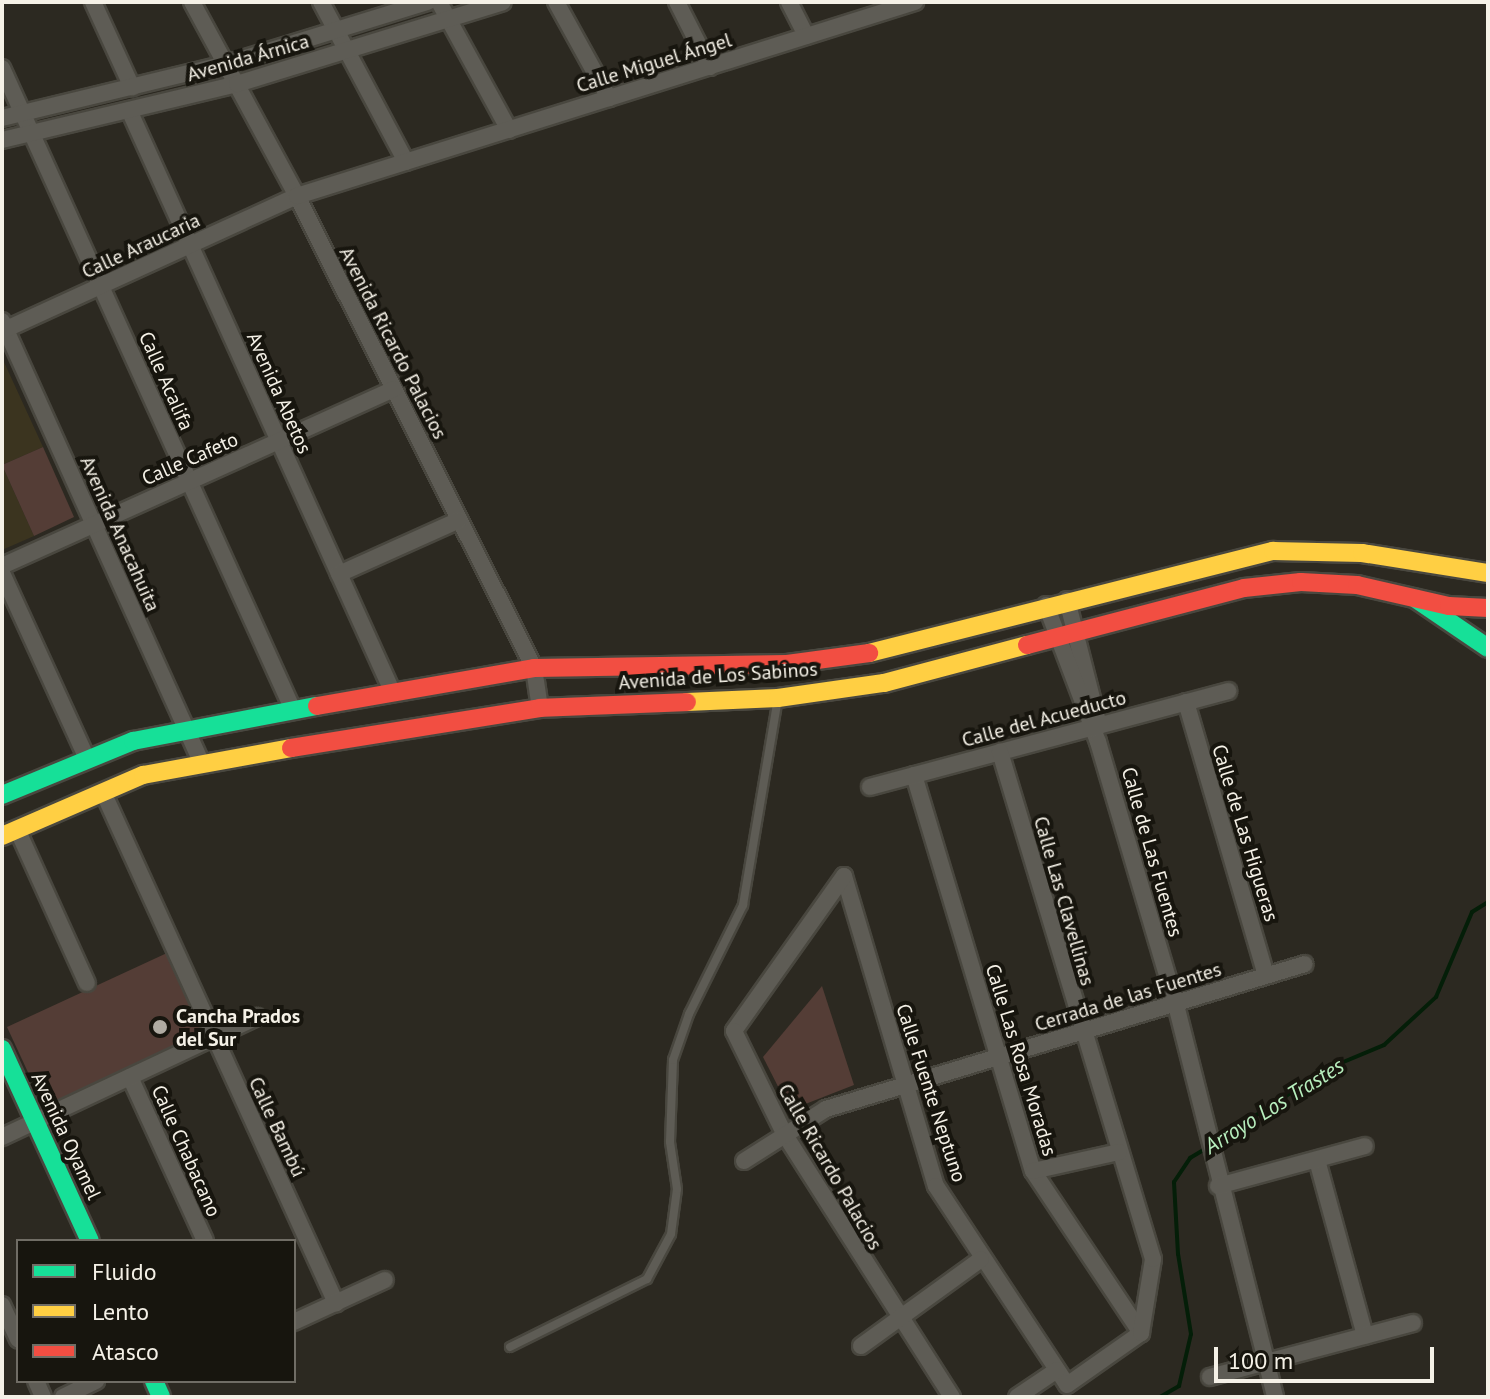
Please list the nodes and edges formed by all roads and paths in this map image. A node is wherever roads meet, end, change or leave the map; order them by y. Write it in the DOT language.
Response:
graph roads {
  1 [pos="93,2"];
  2 [pos="192,2"];
  3 [pos="321,2"];
  4 [pos="428,2"];
  5 [pos="439,2"];
  6 [pos="503,2"];
  7 [pos="556,2"];
  8 [pos="677,2"];
  9 [pos="789,2"];
  10 [pos="909,3"];
  11 [pos="448,19"];
  12 [pos="336,30"];
  13 [pos="806,36"];
  14 [pos="347,50"];
  15 [pos="226,64"];
  16 [pos="710,67"];
  17 [pos="2,68"];
  18 [pos="237,84"];
  19 [pos="132,87"];
  20 [pos="609,98"];
  21 [pos="129,110"];
  22 [pos="23,114"];
  23 [pos="2,118"];
  24 [pos="509,130"];
  25 [pos="31,133"];
  26 [pos="2,140"];
  27 [pos="406,162"];
  28 [pos="297,196"];
  29 [pos="190,245"];
  30 [pos="101,286"];
  31 [pos="3,327"];
  32 [pos="394,389"];
  33 [pos="279,441"];
  34 [pos="189,481"];
  35 [pos="459,520"];
  36 [pos="94,525"];
  37 [pos="2,566"];
  38 [pos="2,573"];
  39 [pos="1488,573"];
  40 [pos="339,574"];
  41 [pos="1416,599"];
  42 [pos="1067,600"];
  43 [pos="1046,605"];
  44 [pos="1488,608"];
  45 [pos="1076,633"];
  46 [pos="1055,639"];
  47 [pos="1488,648"];
  48 [pos="605,665"];
  49 [pos="534,668"];
  50 [pos="1228,691"];
  51 [pos="393,693"];
  52 [pos="778,698"];
  53 [pos="1186,702"];
  54 [pos="604,706"];
  55 [pos="540,708"];
  56 [pos="293,710"];
  57 [pos="187,728"];
  58 [pos="1096,731"];
  59 [pos="1000,752"];
  60 [pos="87,759"];
  61 [pos="202,763"];
  62 [pos="914,775"];
  63 [pos="870,787"];
  64 [pos="103,792"];
  65 [pos="2,795"];
  66 [pos="10,833"];
  67 [pos="844,876"];
  68 [pos="1305,964"];
  69 [pos="1266,975"];
  70 [pos="87,983"];
  71 [pos="1176,1005"];
  72 [pos="257,1017"];
  73 [pos="1082,1033"];
  74 [pos="215,1037"];
  75 [pos="2,1049"];
  76 [pos="1000,1056"];
  77 [pos="130,1077"];
  78 [pos="904,1084"];
  79 [pos="35,1121"];
  80 [pos="785,1135"];
  81 [pos="2,1137"];
  82 [pos="1365,1146"];
  83 [pos="1119,1152"];
  84 [pos="1317,1160"];
  85 [pos="744,1161"];
  86 [pos="1033,1171"];
  87 [pos="1218,1186"];
  88 [pos="89,1239"];
  89 [pos="204,1239"];
  90 [pos="981,1259"];
  91 [pos="385,1280"];
  92 [pos="336,1303"];
  93 [pos="2,1305"];
  94 [pos="898,1320"];
  95 [pos="296,1321"];
  96 [pos="1413,1323"];
  97 [pos="1141,1333"];
  98 [pos="16,1336"];
  99 [pos="1365,1336"];
  100 [pos="861,1346"];
  101 [pos="510,1347"];
  102 [pos="1264,1363"];
  103 [pos="1057,1370"];
  104 [pos="1210,1377"];
  105 [pos="92,1383"];
  106 [pos="63,1397"];
  107 [pos="952,1397"];
  108 [pos="1017,1397"];
  109 [pos="1275,1397"];
  1 -- 19 [label="street"];
  2 -- 15 [label="street, Avenida Ricardo Palacios"];
  3 -- 12 [label="street"];
  4 -- 12 [label="street, Avenida Árnica"];
  5 -- 11 [label="street"];
  6 -- 11 [label="street, Avenida Árnica"];
  7 -- 20 [label="street"];
  8 -- 16 [label="street"];
  9 -- 13 [label="street"];
  10 -- 13 [label="street, Calle Miguel Ángel"];
  11 -- 14 [label="street, Avenida Árnica"];
  11 -- 24 [label="street"];
  12 -- 14 [label="street"];
  12 -- 15 [label="street, Avenida Árnica"];
  13 -- 16 [label="street, Calle Miguel Ángel"];
  14 -- 18 [label="street, Avenida Árnica"];
  14 -- 27 [label="street"];
  15 -- 18 [label="street, Avenida Ricardo Palacios"];
  15 -- 19 [label="street, Avenida Árnica"];
  16 -- 20 [label="street, Calle Miguel Ángel"];
  17 -- 22 [label="street, Calle Acalifa"];
  18 -- 21 [label="street, Avenida Árnica"];
  18 -- 28 [label="street, Avenida Ricardo Palacios"];
  19 -- 22 [label="street, Avenida Árnica"];
  20 -- 24 [label="street, Calle Miguel Ángel"];
  21 -- 25 [label="street, Avenida Árnica"];
  21 -- 29 [label="street, Avenida Abetos"];
  22 -- 23 [label="street, Avenida Árnica"];
  22 -- 25 [label="street, Calle Acalifa"];
  24 -- 27 [label="street, Calle Miguel Ángel"];
  25 -- 26 [label="street, Avenida Árnica"];
  25 -- 30 [label="street, Calle Acalifa"];
  27 -- 28 [label="street, Calle Miguel Ángel"];
  28 -- 29 [label="street, Calle Araucaria"];
  28 -- 32 [label="street, Avenida Ricardo Palacios"];
  29 -- 30 [label="street, Calle Araucaria"];
  29 -- 33 [label="street, Avenida Abetos"];
  30 -- 31 [label="street, Calle Araucaria"];
  30 -- 34 [label="street, Calle Acalifa"];
  31 -- 36 [label="street, Avenida Anacahuita"];
  32 -- 33 [label="street, Calle Cafeto"];
  32 -- 35 [label="street, Avenida Ricardo Palacios"];
  33 -- 34 [label="street, Calle Cafeto"];
  33 -- 40 [label="street, Avenida Abetos"];
  34 -- 36 [label="street, Calle Cafeto"];
  34 -- 56 [label="street, Calle Acalifa"];
  35 -- 40 [label="street"];
  35 -- 49 [label="street, Avenida Ricardo Palacios"];
  36 -- 37 [label="street, Calle Cafeto"];
  36 -- 57 [label="street, Avenida Anacahuita"];
  38 -- 60 [label="street"];
  39 -- 42 [label="street, Avenida de Los Sabinos"];
  40 -- 51 [label="street, Avenida Abetos"];
  41 -- 44 [label="street, Avenida de Los Sabinos"];
  41 -- 45 [label="street, Avenida de Los Sabinos"];
  41 -- 47 [label="street"];
  42 -- 43 [label="street, Avenida de Los Sabinos"];
  42 -- 45 [label="street"];
  43 -- 46 [label="street"];
  43 -- 48 [label="street, Avenida de Los Sabinos"];
  45 -- 46 [label="street, Avenida de Los Sabinos"];
  45 -- 58 [label="street"];
  46 -- 52 [label="street, Avenida de Los Sabinos"];
  46 -- 58 [label="street"];
  48 -- 49 [label="street, Avenida de Los Sabinos"];
  48 -- 54 [label="street"];
  49 -- 51 [label="street, Avenida de Los Sabinos"];
  49 -- 55 [label="street, Avenida Ricardo Palacios"];
  50 -- 53 [label="street, Calle del Acueducto"];
  51 -- 56 [label="street, Avenida de Los Sabinos"];
  52 -- 54 [label="street, Avenida de Los Sabinos"];
  52 -- 101 [label="lane"];
  53 -- 58 [label="street, Calle del Acueducto"];
  53 -- 69 [label="street, Calle de Las Higueras"];
  54 -- 55 [label="street, Avenida de Los Sabinos"];
  55 -- 61 [label="street, Avenida de Los Sabinos"];
  56 -- 57 [label="street, Avenida de Los Sabinos"];
  57 -- 60 [label="street, Avenida de Los Sabinos"];
  57 -- 61 [label="street, Avenida Anacahuita"];
  58 -- 59 [label="street, Calle del Acueducto"];
  58 -- 71 [label="street, Calle de Las Fuentes"];
  59 -- 62 [label="street, Calle del Acueducto"];
  59 -- 73 [label="street, Calle Las Clavellinas"];
  60 -- 65 [label="street, Avenida de Los Sabinos"];
  61 -- 64 [label="street, Avenida de Los Sabinos"];
  62 -- 63 [label="street, Calle del Acueducto"];
  62 -- 76 [label="street, Calle Las Rosa Moradas"];
  64 -- 66 [label="street, Avenida de Los Sabinos"];
  64 -- 74 [label="street, Calle Bambú"];
  66 -- 70 [label="street"];
  67 -- 78 [label="street, Calle Fuente Neptuno"];
  67 -- 80 [label="street, Calle Ricardo Palacios"];
  68 -- 69 [label="street, Cerrada de las Fuentes"];
  69 -- 71 [label="street, Cerrada de las Fuentes"];
  71 -- 73 [label="street, Cerrada de las Fuentes"];
  71 -- 87 [label="street, Calle de Las Fuentes"];
  72 -- 74 [label="street"];
  73 -- 76 [label="street, Cerrada de las Fuentes"];
  73 -- 83 [label="street, Calle Las Clavellinas"];
  74 -- 77 [label="street"];
  74 -- 92 [label="street, Calle Bambú"];
  75 -- 79 [label="street, Avenida Oyamel"];
  76 -- 78 [label="street, Cerrada de las Fuentes"];
  76 -- 86 [label="street, Calle Las Rosa Moradas"];
  77 -- 79 [label="street"];
  77 -- 89 [label="street, Calle Chabacano"];
  78 -- 80 [label="street, Cerrada de las Fuentes"];
  78 -- 90 [label="street, Calle Fuente Neptuno"];
  79 -- 81 [label="street"];
  79 -- 88 [label="street, Avenida Oyamel"];
  80 -- 85 [label="street, Cerrada de las Fuentes"];
  80 -- 94 [label="street, Calle Ricardo Palacios"];
  82 -- 84 [label="street"];
  83 -- 86 [label="street"];
  83 -- 97 [label="street, Calle Las Clavellinas"];
  84 -- 87 [label="street"];
  84 -- 99 [label="street"];
  86 -- 97 [label="street, Calle Las Rosa Moradas"];
  87 -- 102 [label="street"];
  90 -- 94 [label="street"];
  90 -- 103 [label="street, Calle Fuente Neptuno"];
  91 -- 92 [label="street"];
  92 -- 95 [label="street"];
  93 -- 98 [label="street"];
  94 -- 100 [label="street"];
  94 -- 107 [label="street, Calle Ricardo Palacios"];
  96 -- 99 [label="street"];
  97 -- 103 [label="street, Calle Fuente Neptuno"];
  99 -- 102 [label="street"];
  102 -- 104 [label="street"];
  102 -- 109 [label="street"];
  103 -- 108 [label="street"];
  105 -- 106 [label="street"];
}
